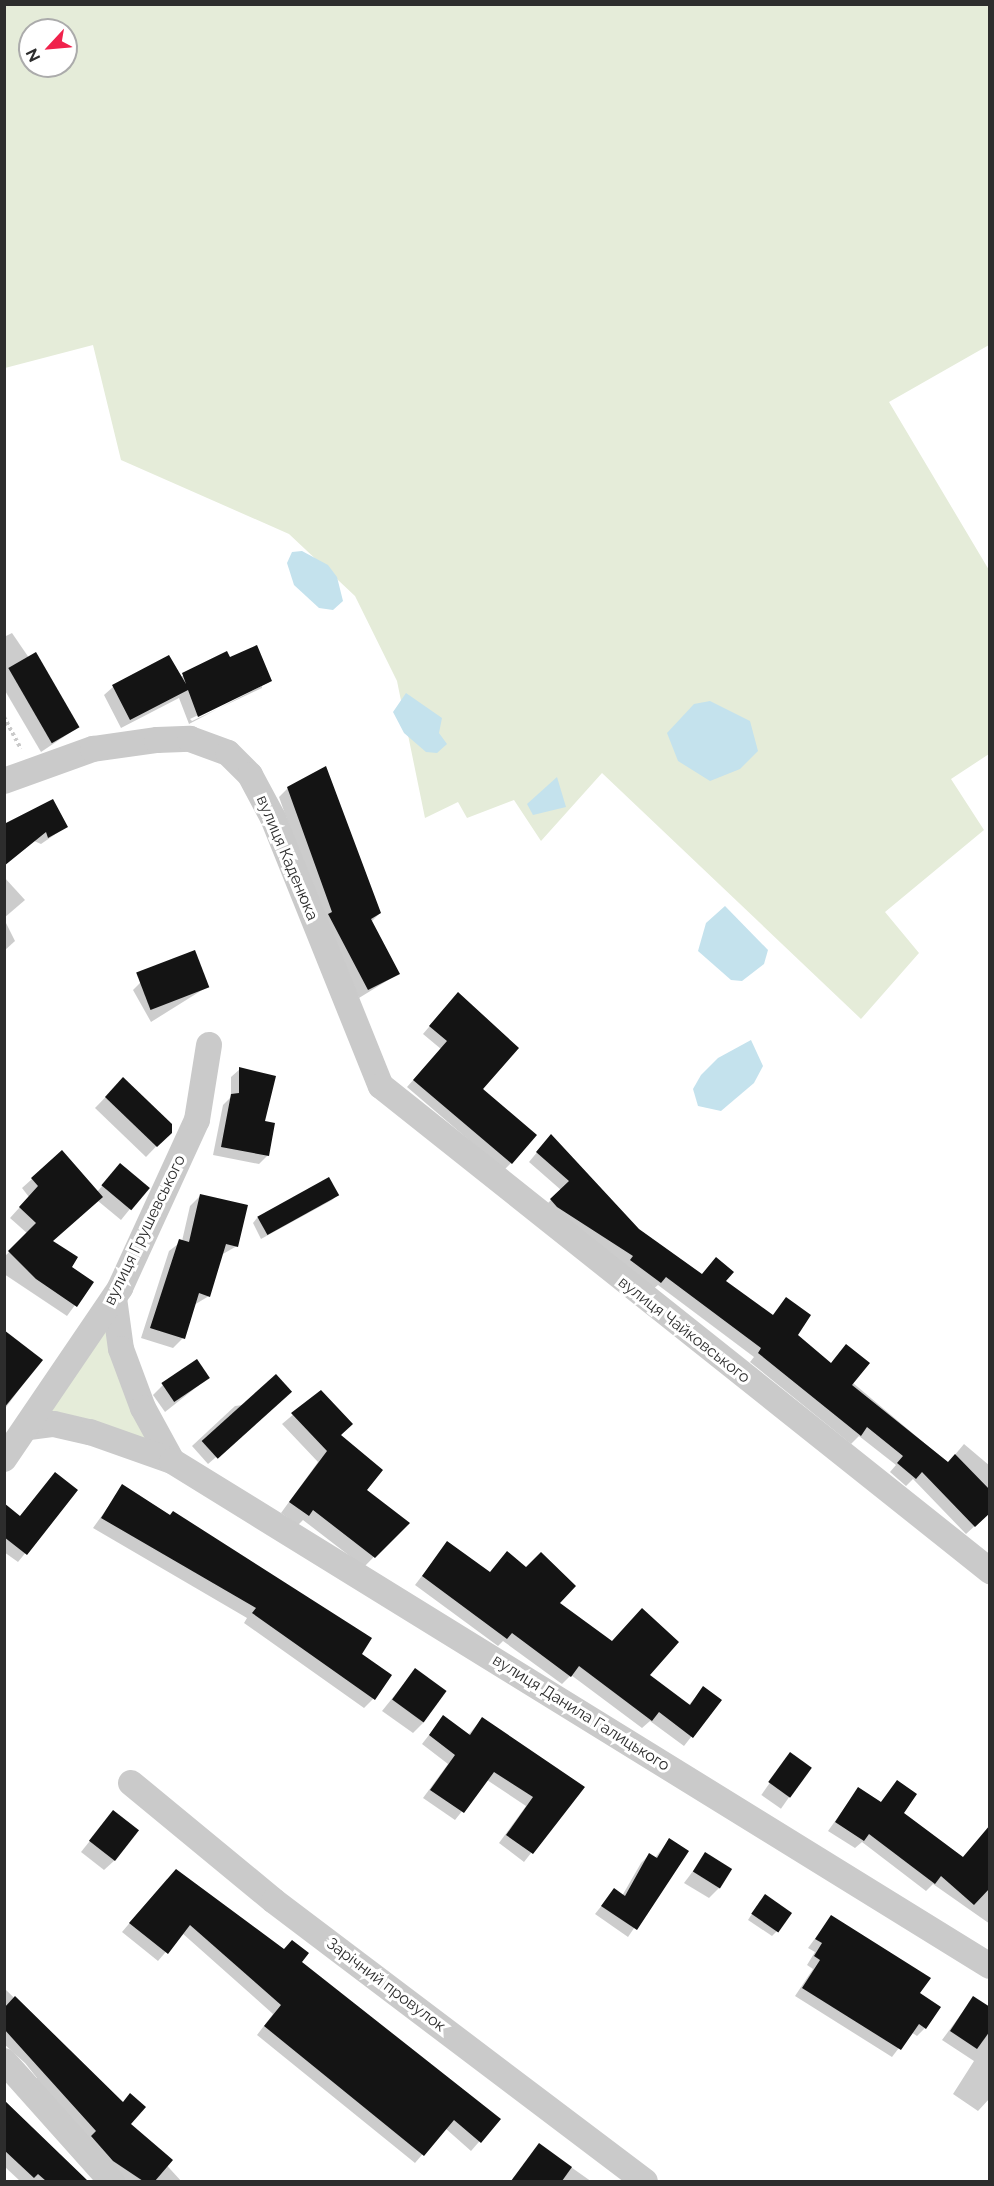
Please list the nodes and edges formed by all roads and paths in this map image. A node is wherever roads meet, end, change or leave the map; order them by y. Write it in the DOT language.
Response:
graph roads {
  1 [pos="4,717"];
  2 [pos="28,769"];
  3 [pos="4,781"];
  4 [pos="209,1045"];
  5 [pos="381,1086"];
  6 [pos="114,1298"];
  7 [pos="29,1427"];
  8 [pos="4,1459"];
  9 [pos="172,1461"];
  10 [pos="990,1571"];
  11 [pos="131,1783"];
  12 [pos="990,1966"];
  13 [pos="4,2061"];
  14 [pos="112,2181"];
  15 [pos="645,2181"];
  1 -- 2 [label="path"];
  2 -- 3 [label="street, вулиця Каденюка"];
  2 -- 5 [label="street, вулиця Каденюка"];
  4 -- 6 [label="street, вулиця Грушевського"];
  5 -- 10 [label="street, вулиця Чайковського"];
  6 -- 7 [label="street, вулиця Грушевського"];
  6 -- 9 [label="street, вулиця Данила Галицького"];
  7 -- 8 [label="street, вулиця Грушевського"];
  7 -- 9 [label="street, вулиця Данила Галицького"];
  9 -- 12 [label="street, вулиця Данила Галицького"];
  11 -- 15 [label="street, Зарічний провулок"];
  13 -- 14 [label="street"];
}
